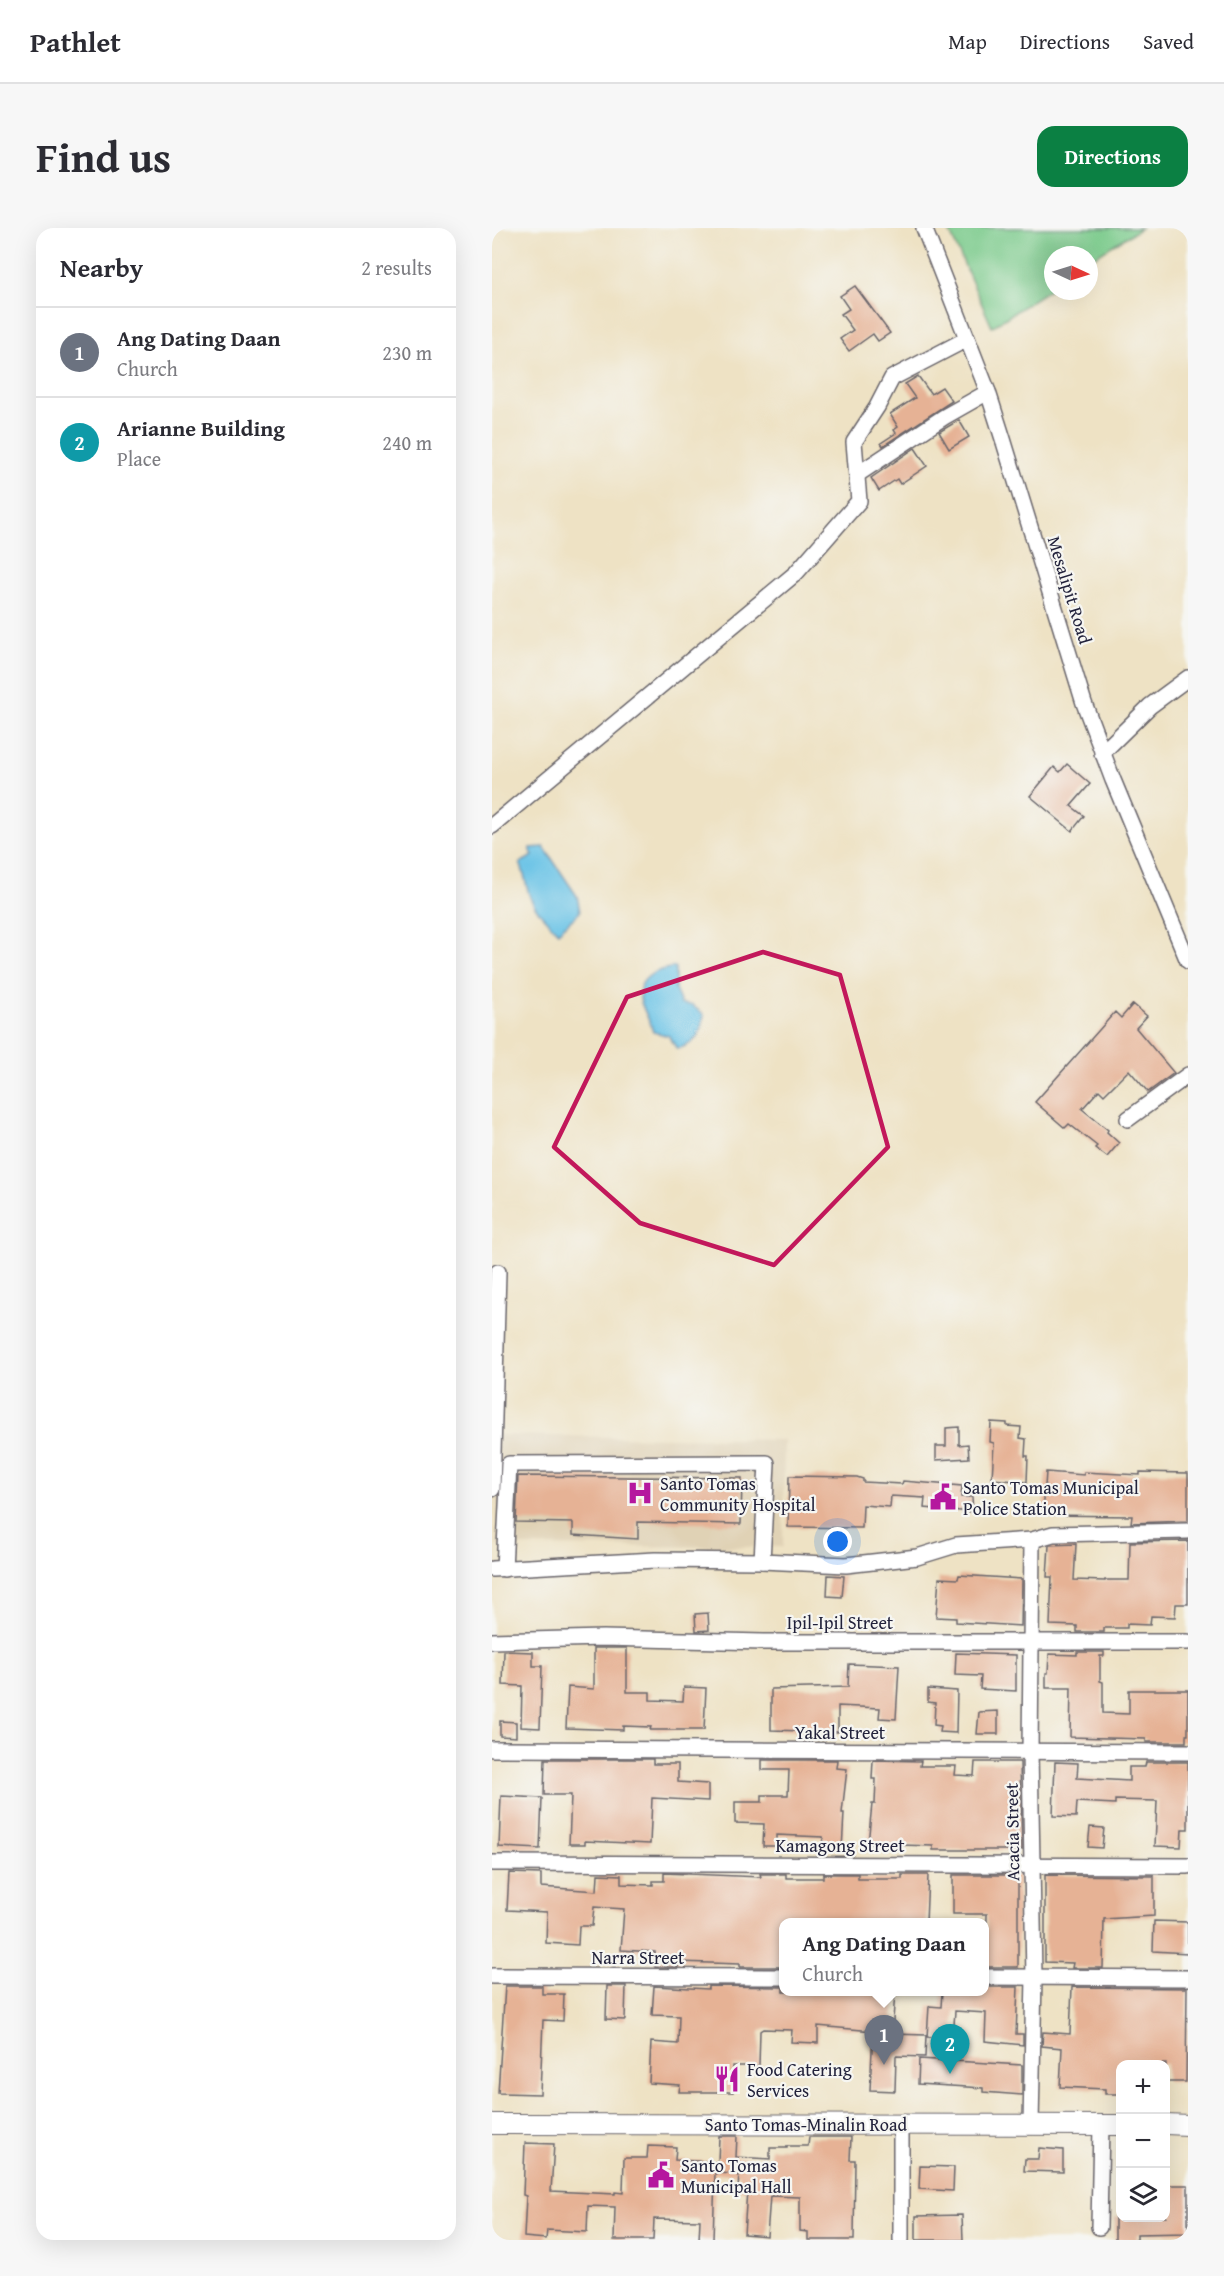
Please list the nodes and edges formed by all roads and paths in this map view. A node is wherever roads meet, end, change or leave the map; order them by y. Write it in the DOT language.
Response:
graph roads {
  1 [pos="924,228"];
  2 [pos="967,339"];
  3 [pos="988,392"];
  4 [pos="858,474"];
  5 [pos="1188,678"];
  6 [pos="1102,753"];
  7 [pos="492,826"];
  8 [pos="1188,961"];
  9 [pos="1188,1075"];
  10 [pos="1128,1119"];
  11 [pos="498,1272"];
  12 [pos="492,1489"];
  13 [pos="1188,1531"];
  14 [pos="1032,1540"];
  15 [pos="762,1561"];
  16 [pos="498,1569"];
  17 [pos="492,1641"];
  18 [pos="1031,1641"];
  19 [pos="1188,1642"];
  20 [pos="492,1749"];
  21 [pos="1030,1752"];
  22 [pos="1188,1752"];
  23 [pos="492,1863"];
  24 [pos="1031,1866"];
  25 [pos="1188,1866"];
  26 [pos="492,1976"];
  27 [pos="779,1977"];
  28 [pos="989,1977"];
  29 [pos="1034,1977"];
  30 [pos="1188,1978"];
  31 [pos="492,2124"];
  32 [pos="901,2124"];
  33 [pos="1031,2124"];
  34 [pos="1170,2124"];
  35 [pos="1111,2125"];
  36 [pos="1188,2125"];
  37 [pos="1099,2227"];
  38 [pos="901,2240"];
  1 -- 2 [label="street, Mesalipit Road"];
  2 -- 3 [label="street, Mesalipit Road"];
  2 -- 4 [label="street"];
  3 -- 4 [label="street"];
  3 -- 6 [label="street, Mesalipit Road"];
  4 -- 7 [label="street"];
  5 -- 6 [label="street"];
  6 -- 8 [label="street, Mesalipit Road"];
  9 -- 10 [label="street"];
  11 -- 12 [label="street"];
  13 -- 14 [label="street"];
  14 -- 15 [label="street"];
  14 -- 18 [label="street, Acacia Street"];
  15 -- 16 [label="street"];
  15 -- 16 [label="street"];
  17 -- 18 [label="street, Ipil-Ipil Street"];
  18 -- 19 [label="street, Ipil-Ipil Street"];
  18 -- 21 [label="street, Acacia Street"];
  20 -- 21 [label="street, Yakal Street"];
  21 -- 22 [label="street, Yakal Street"];
  21 -- 24 [label="street, Acacia Street"];
  23 -- 24 [label="street, Kamagong Street"];
  24 -- 25 [label="street, Kamagong Street"];
  24 -- 29 [label="street, Acacia Street"];
  26 -- 27 [label="street, Narra Street"];
  28 -- 29 [label="street"];
  29 -- 30 [label="street"];
  29 -- 33 [label="street, Acacia Street"];
  31 -- 32 [label="main road, Santo Tomas-Minalin Road"];
  32 -- 33 [label="main road, Santo Tomas-Minalin Road"];
  32 -- 38 [label="street"];
  33 -- 35 [label="main road, Santo Tomas-Minalin Road"];
  34 -- 36 [label="main road"];
  35 -- 37 [label="street"];
}
